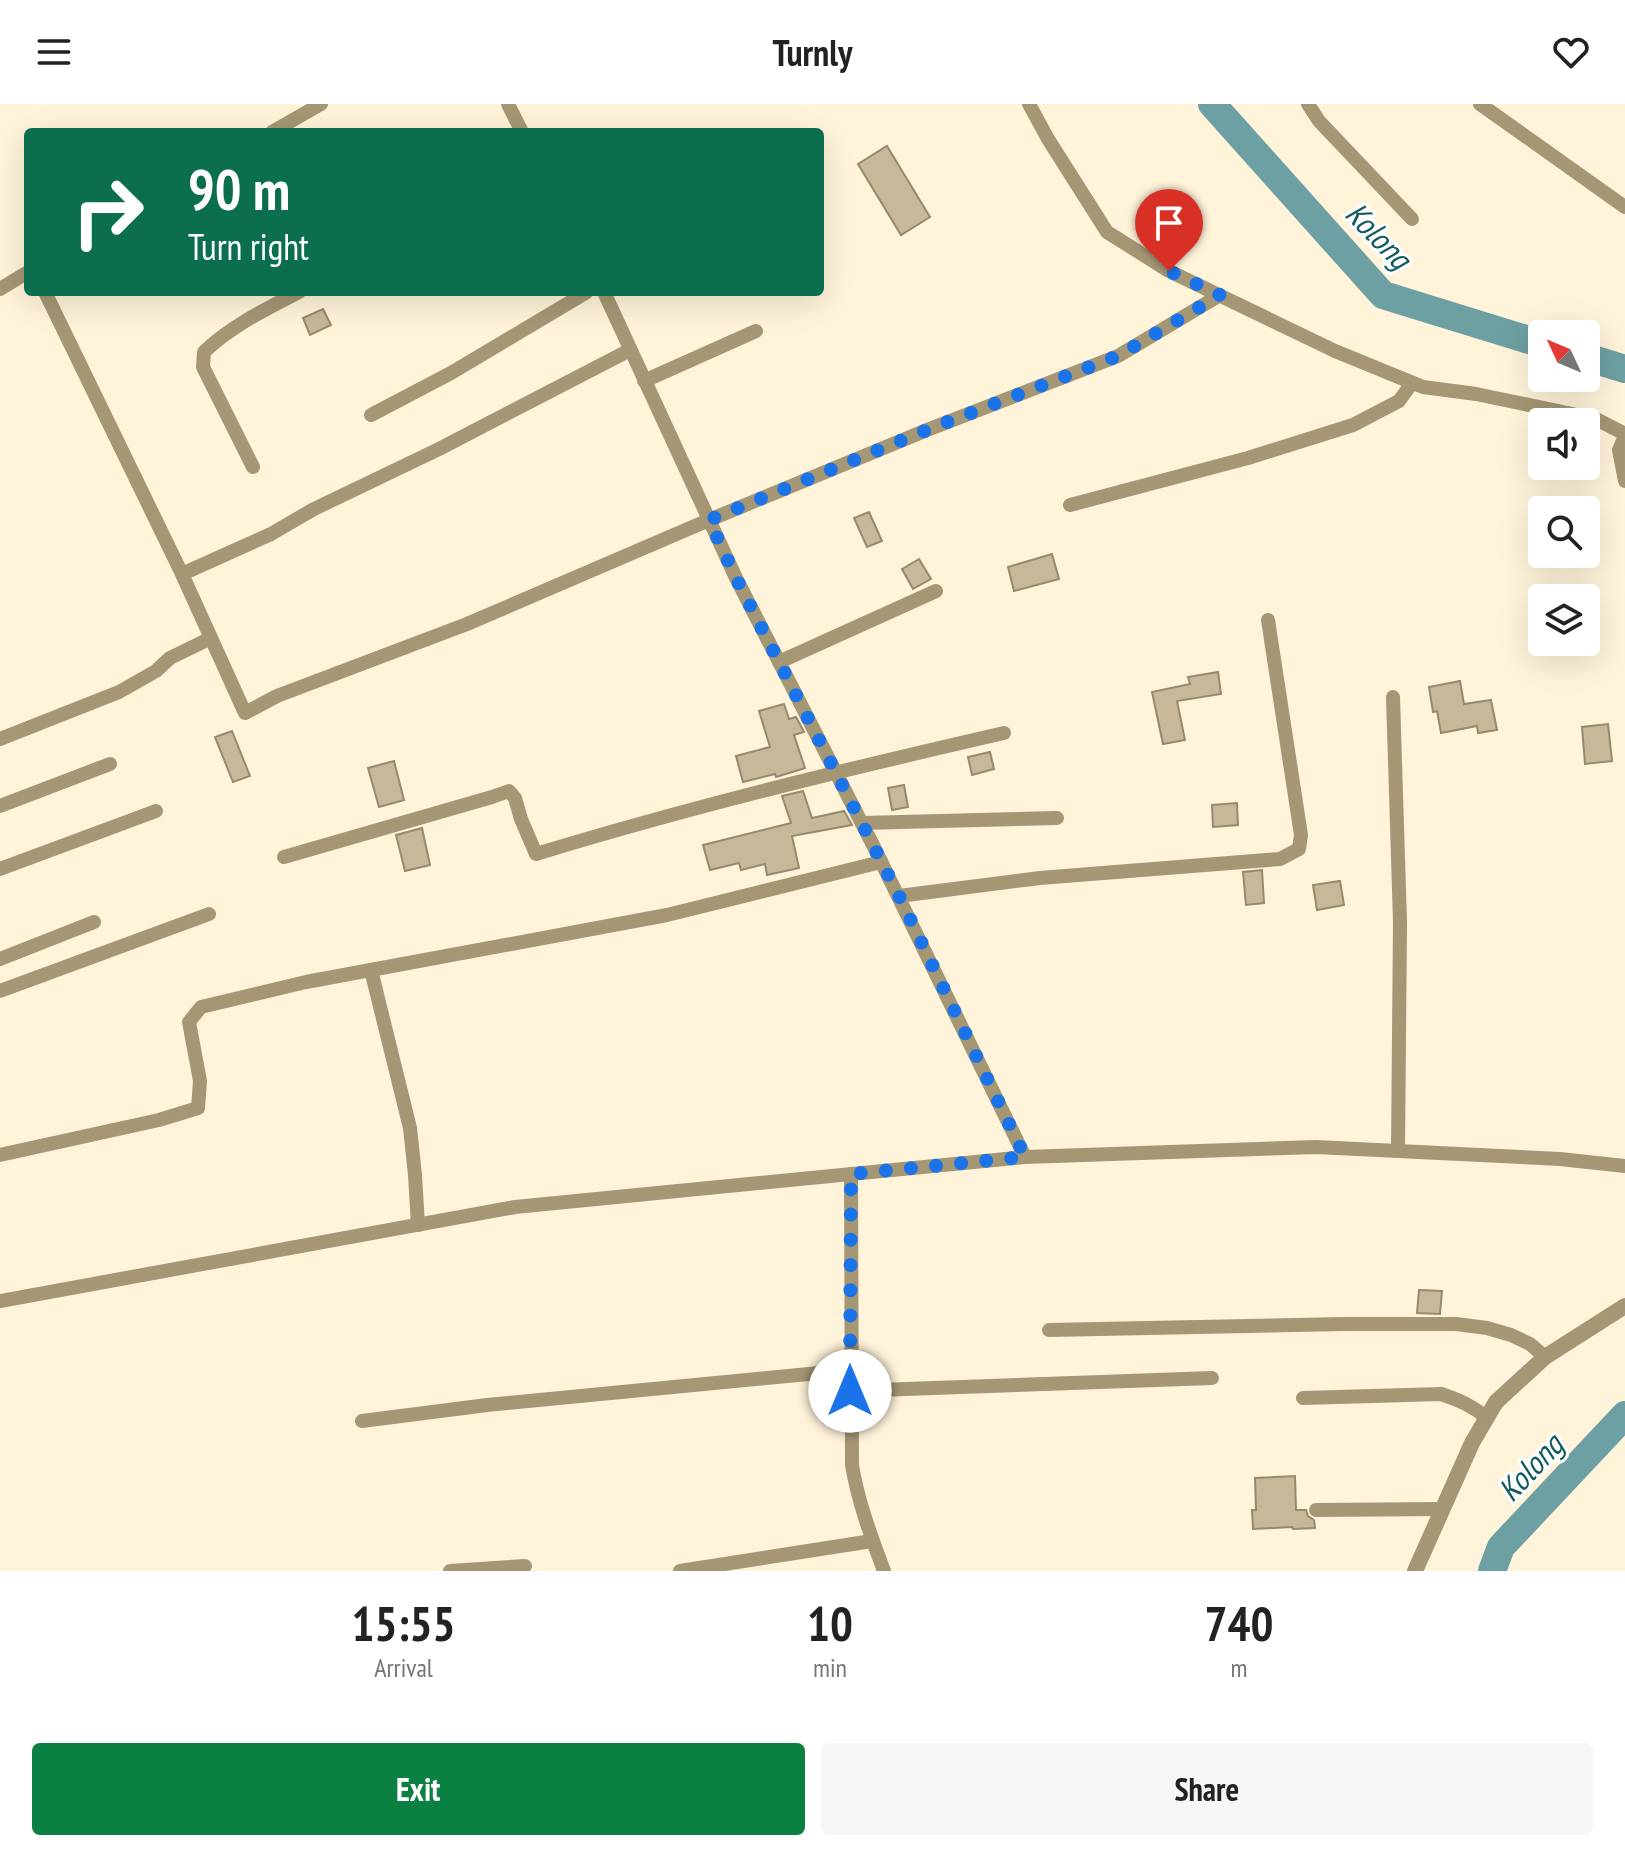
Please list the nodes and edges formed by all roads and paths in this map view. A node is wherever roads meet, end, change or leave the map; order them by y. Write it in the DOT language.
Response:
graph roads {
  1 [pos="321,104"];
  2 [pos="508,104"];
  3 [pos="1029,104"];
  4 [pos="1308,104"];
  5 [pos="1480,104"];
  6 [pos="279,128"];
  7 [pos="520,128"];
  8 [pos="1625,207"];
  9 [pos="1412,219"];
  10 [pos="24,274"];
  11 [pos="0,289"];
  12 [pos="1220,295"];
  13 [pos="47,296"];
  14 [pos="292,296"];
  15 [pos="580,296"];
  16 [pos="606,296"];
  17 [pos="756,331"];
  18 [pos="630,350"];
  19 [pos="644,381"];
  20 [pos="1412,383"];
  21 [pos="371,415"];
  22 [pos="1625,435"];
  23 [pos="253,467"];
  24 [pos="1625,481"];
  25 [pos="1070,505"];
  26 [pos="709,520"];
  27 [pos="182,574"];
  28 [pos="936,591"];
  29 [pos="1268,620"];
  30 [pos="211,638"];
  31 [pos="779,662"];
  32 [pos="1393,697"];
  33 [pos="1004,733"];
  34 [pos="0,739"];
  35 [pos="110,764"];
  36 [pos="835,771"];
  37 [pos="0,806"];
  38 [pos="156,811"];
  39 [pos="1057,818"];
  40 [pos="862,823"];
  41 [pos="284,857"];
  42 [pos="881,862"];
  43 [pos="0,869"];
  44 [pos="899,896"];
  45 [pos="209,914"];
  46 [pos="94,922"];
  47 [pos="0,959"];
  48 [pos="371,970"];
  49 [pos="0,991"];
  50 [pos="1398,1151"];
  51 [pos="0,1155"];
  52 [pos="1025,1157"];
  53 [pos="1625,1166"];
  54 [pos="851,1174"];
  55 [pos="418,1225"];
  56 [pos="0,1301"];
  57 [pos="1625,1306"];
  58 [pos="1049,1330"];
  59 [pos="1545,1357"];
  60 [pos="850,1370"];
  61 [pos="1212,1378"];
  62 [pos="850,1391"];
  63 [pos="1303,1398"];
  64 [pos="1487,1418"];
  65 [pos="362,1421"];
  66 [pos="1442,1509"];
  67 [pos="1316,1510"];
  68 [pos="872,1541"];
  69 [pos="525,1566"];
  70 [pos="450,1571"];
  71 [pos="680,1571"];
  72 [pos="884,1571"];
  73 [pos="1415,1571"];
  1 -- 6 [label="street"];
  2 -- 7 [label="street"];
  3 -- 12 [label="street"];
  4 -- 9 [label="street"];
  5 -- 8 [label="street"];
  10 -- 11 [label="street"];
  12 -- 20 [label="street"];
  12 -- 26 [label="street"];
  13 -- 27 [label="street"];
  14 -- 23 [label="street"];
  15 -- 21 [label="street"];
  16 -- 18 [label="street"];
  17 -- 19 [label="street"];
  18 -- 19 [label="street"];
  18 -- 27 [label="street"];
  19 -- 26 [label="street"];
  20 -- 22 [label="street"];
  20 -- 25 [label="street"];
  22 -- 24 [label="street"];
  26 -- 30 [label="street"];
  26 -- 31 [label="street"];
  27 -- 30 [label="street"];
  28 -- 31 [label="street"];
  29 -- 44 [label="street"];
  30 -- 34 [label="street"];
  31 -- 36 [label="street"];
  32 -- 50 [label="street"];
  33 -- 36 [label="street"];
  35 -- 37 [label="street"];
  36 -- 40 [label="street"];
  36 -- 41 [label="street"];
  38 -- 43 [label="street"];
  39 -- 40 [label="street"];
  40 -- 42 [label="street"];
  42 -- 44 [label="street"];
  42 -- 48 [label="street"];
  44 -- 52 [label="street"];
  45 -- 49 [label="street"];
  46 -- 47 [label="street"];
  48 -- 51 [label="street"];
  48 -- 55 [label="street"];
  50 -- 52 [label="street"];
  50 -- 53 [label="street"];
  52 -- 54 [label="street"];
  54 -- 55 [label="street"];
  54 -- 60 [label="street"];
  55 -- 56 [label="street"];
  57 -- 59 [label="street"];
  58 -- 59 [label="street"];
  59 -- 64 [label="street"];
  60 -- 62 [label="street"];
  60 -- 65 [label="street"];
  61 -- 62 [label="street"];
  62 -- 68 [label="street"];
  63 -- 64 [label="street"];
  64 -- 66 [label="street"];
  66 -- 67 [label="street"];
  66 -- 73 [label="street"];
  68 -- 71 [label="street"];
  68 -- 72 [label="street"];
  69 -- 70 [label="street"];
}
